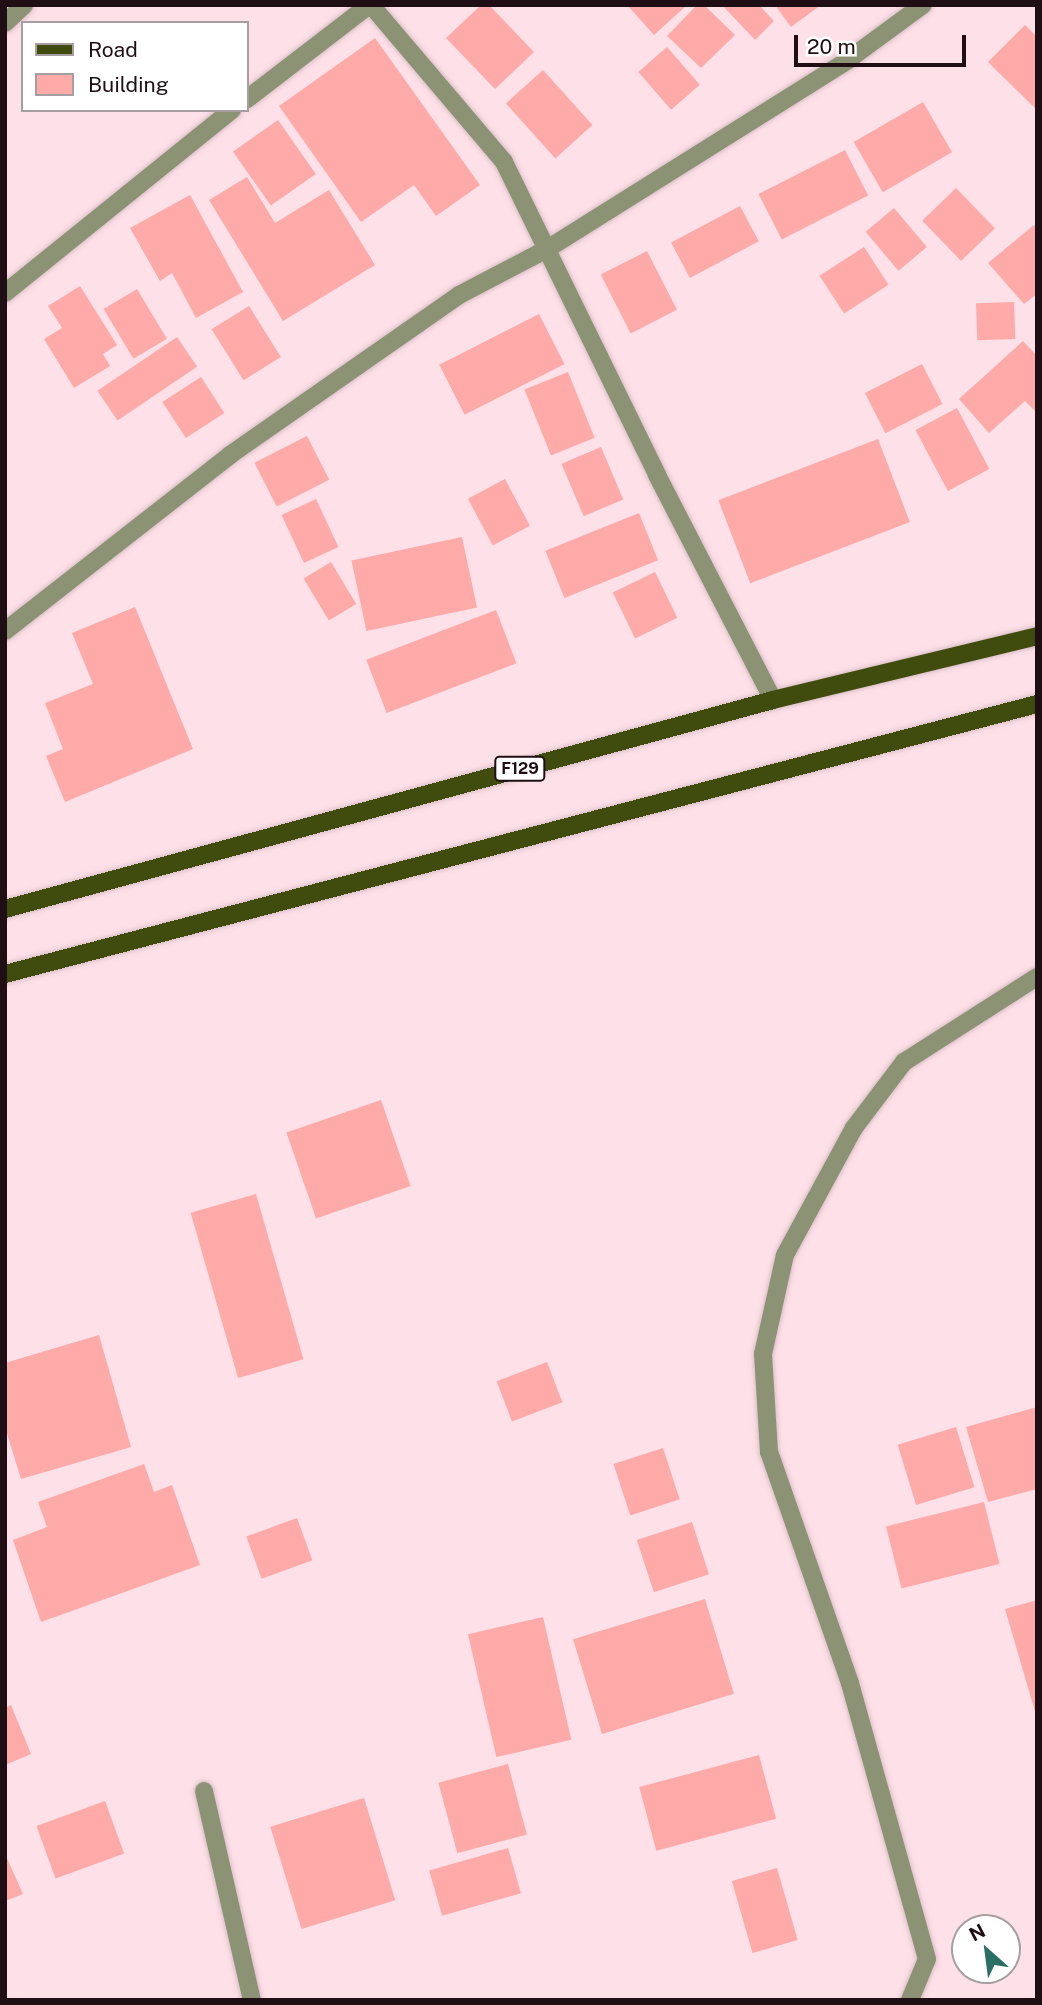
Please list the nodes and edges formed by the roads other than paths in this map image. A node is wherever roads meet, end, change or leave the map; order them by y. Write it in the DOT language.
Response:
graph roads {
  1 [pos="24,5"];
  2 [pos="370,5"];
  3 [pos="912,9"];
  4 [pos="5,23"];
  5 [pos="248,98"];
  6 [pos="230,112"];
  7 [pos="547,249"];
  8 [pos="5,293"];
  9 [pos="5,631"];
  10 [pos="1037,636"];
  11 [pos="773,700"];
  12 [pos="1037,704"];
  13 [pos="5,909"];
  14 [pos="5,974"];
  15 [pos="1037,978"];
  16 [pos="204,1791"];
  17 [pos="252,2000"];
  18 [pos="910,2000"];
  1 -- 4 [label="street"];
  2 -- 5 [label="street"];
  2 -- 7 [label="street"];
  3 -- 7 [label="street"];
  6 -- 8 [label="street"];
  7 -- 9 [label="street"];
  7 -- 11 [label="street"];
  10 -- 11 [label="main road, F129"];
  11 -- 13 [label="main road, F129"];
  12 -- 14 [label="main road"];
  15 -- 18 [label="street"];
  16 -- 17 [label="street"];
}
